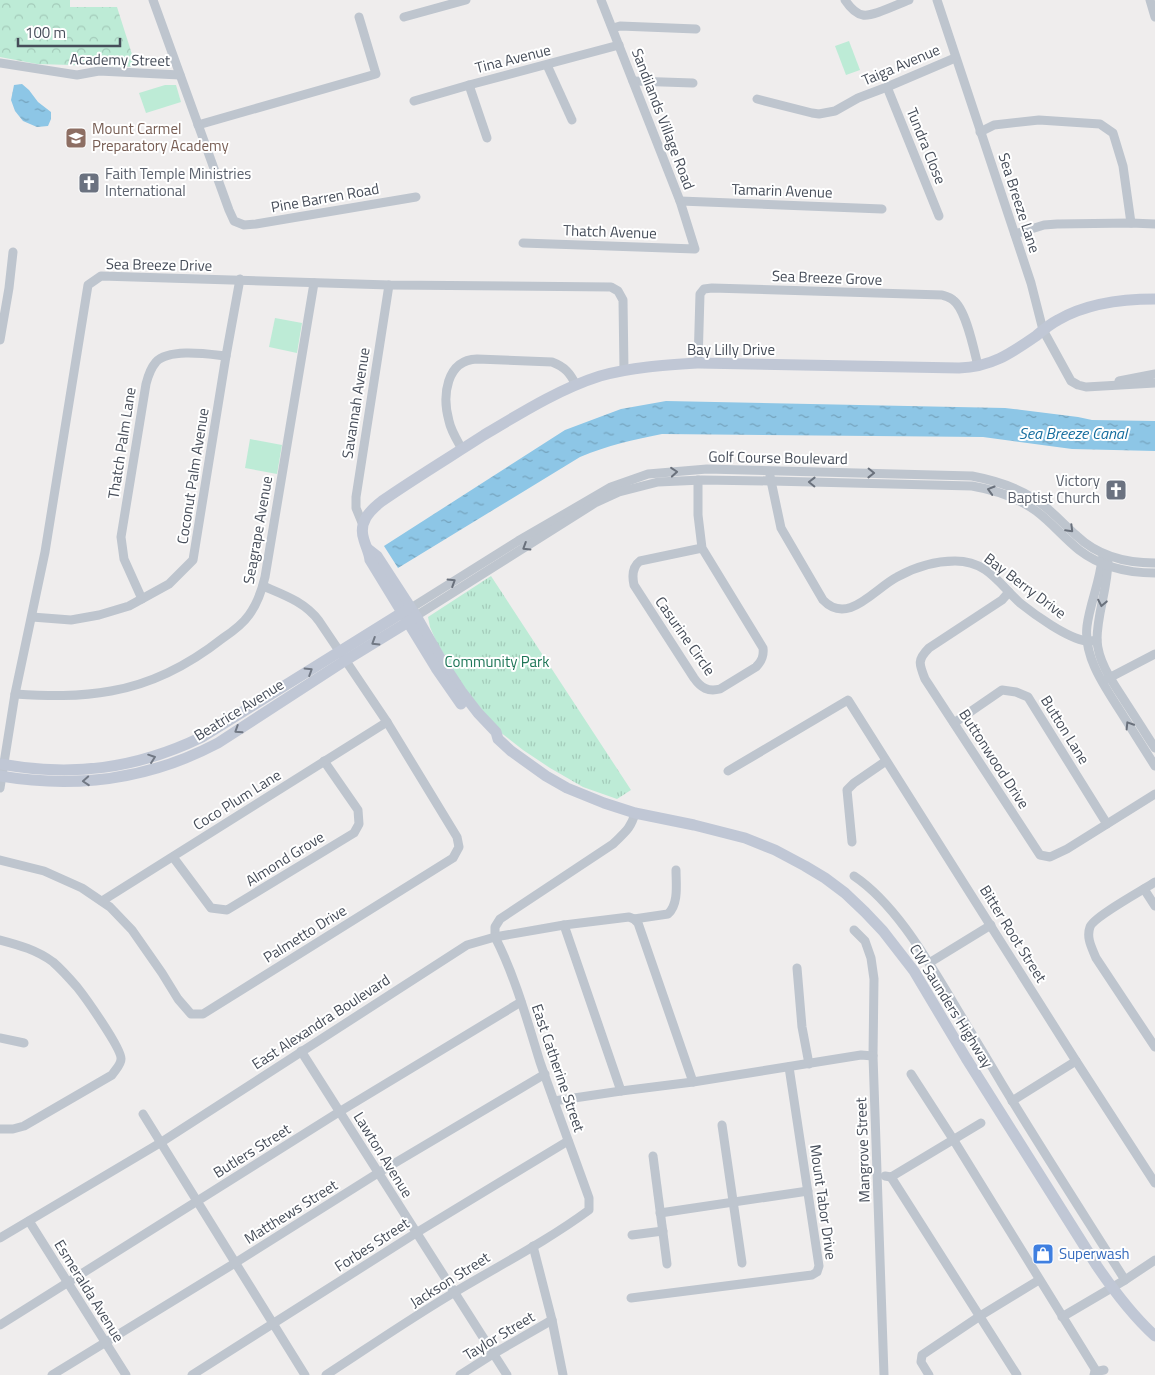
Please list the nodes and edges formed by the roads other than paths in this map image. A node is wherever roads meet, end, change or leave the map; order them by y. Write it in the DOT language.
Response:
graph roads {
  1 [pos="153,0"];
  2 [pos="466,0"];
  3 [pos="601,0"];
  4 [pos="846,0"];
  5 [pos="909,0"];
  6 [pos="937,0"];
  7 [pos="1150,0"];
  8 [pos="404,16"];
  9 [pos="359,17"];
  10 [pos="1155,17"];
  11 [pos="613,28"];
  12 [pos="696,29"];
  13 [pos="620,45"];
  14 [pos="955,58"];
  15 [pos="0,64"];
  16 [pos="547,64"];
  17 [pos="180,75"];
  18 [pos="633,81"];
  19 [pos="693,83"];
  20 [pos="469,84"];
  21 [pos="887,87"];
  22 [pos="757,99"];
  23 [pos="414,101"];
  24 [pos="572,120"];
  25 [pos="198,125"];
  26 [pos="980,132"];
  27 [pos="487,138"];
  28 [pos="416,197"];
  29 [pos="680,201"];
  30 [pos="882,209"];
  31 [pos="939,216"];
  32 [pos="1132,223"];
  33 [pos="1155,224"];
  34 [pos="1015,234"];
  35 [pos="524,243"];
  36 [pos="696,249"];
  37 [pos="13,252"];
  38 [pos="240,279"];
  39 [pos="314,283"];
  40 [pos="389,285"];
  41 [pos="4,288"];
  42 [pos="1155,299"];
  43 [pos="1043,330"];
  44 [pos="0,340"];
  45 [pos="226,356"];
  46 [pos="698,363"];
  47 [pos="978,366"];
  48 [pos="624,370"];
  49 [pos="1155,374"];
  50 [pos="1155,383"];
  51 [pos="576,385"];
  52 [pos="1102,386"];
  53 [pos="462,449"];
  54 [pos="770,471"];
  55 [pos="698,480"];
  56 [pos="771,481"];
  57 [pos="972,481"];
  58 [pos="363,525"];
  59 [pos="702,548"];
  60 [pos="1105,554"];
  61 [pos="1155,563"];
  62 [pos="1105,565"];
  63 [pos="1155,574"];
  64 [pos="263,586"];
  65 [pos="1009,592"];
  66 [pos="142,599"];
  67 [pos="409,615"];
  68 [pos="32,617"];
  69 [pos="1097,640"];
  70 [pos="1087,641"];
  71 [pos="1155,654"];
  72 [pos="343,656"];
  73 [pos="1106,680"];
  74 [pos="15,694"];
  75 [pos="387,722"];
  76 [pos="954,723"];
  77 [pos="1155,748"];
  78 [pos="324,761"];
  79 [pos="886,761"];
  80 [pos="1155,766"];
  81 [pos="2,770"];
  82 [pos="728,771"];
  83 [pos="0,788"];
  84 [pos="1155,794"];
  85 [pos="635,813"];
  86 [pos="1107,824"];
  87 [pos="852,842"];
  88 [pos="173,857"];
  89 [pos="0,860"];
  90 [pos="676,870"];
  91 [pos="854,876"];
  92 [pos="1155,882"];
  93 [pos="1144,889"];
  94 [pos="102,901"];
  95 [pos="1155,906"];
  96 [pos="634,919"];
  97 [pos="564,925"];
  98 [pos="991,925"];
  99 [pos="854,930"];
  100 [pos="495,937"];
  101 [pos="0,940"];
  102 [pos="929,963"];
  103 [pos="797,968"];
  104 [pos="935,973"];
  105 [pos="921,982"];
  106 [pos="521,1002"];
  107 [pos="0,1038"];
  108 [pos="24,1043"];
  109 [pos="1155,1047"];
  110 [pos="301,1051"];
  111 [pos="873,1056"];
  112 [pos="1076,1061"];
  113 [pos="809,1064"];
  114 [pos="790,1067"];
  115 [pos="544,1074"];
  116 [pos="911,1074"];
  117 [pos="692,1082"];
  118 [pos="621,1091"];
  119 [pos="554,1101"];
  120 [pos="1012,1101"];
  121 [pos="339,1112"];
  122 [pos="143,1114"];
  123 [pos="980,1123"];
  124 [pos="722,1125"];
  125 [pos="1029,1127"];
  126 [pos="0,1129"];
  127 [pos="1016,1136"];
  128 [pos="954,1139"];
  129 [pos="568,1141"];
  130 [pos="160,1143"];
  131 [pos="1045,1153"];
  132 [pos="653,1156"];
  133 [pos="1032,1162"];
  134 [pos="878,1170"];
  135 [pos="378,1173"];
  136 [pos="891,1177"];
  137 [pos="1155,1183"];
  138 [pos="808,1191"];
  139 [pos="1069,1192"];
  140 [pos="1056,1201"];
  141 [pos="197,1202"];
  142 [pos="733,1202"];
  143 [pos="589,1210"];
  144 [pos="660,1213"];
  145 [pos="29,1221"];
  146 [pos="663,1231"];
  147 [pos="416,1233"];
  148 [pos="632,1235"];
  149 [pos="0,1238"];
  150 [pos="533,1246"];
  151 [pos="1155,1260"];
  152 [pos="235,1263"];
  153 [pos="742,1263"];
  154 [pos="668,1264"];
  155 [pos="1039,1280"];
  156 [pos="1125,1280"];
  157 [pos="68,1282"];
  158 [pos="1112,1288"];
  159 [pos="454,1292"];
  160 [pos="631,1298"];
  161 [pos="980,1316"];
  162 [pos="1062,1317"];
  163 [pos="552,1320"];
  164 [pos="0,1324"];
  165 [pos="273,1324"];
  166 [pos="1155,1336"];
  167 [pos="105,1342"];
  168 [pos="493,1354"];
  169 [pos="1098,1372"];
  170 [pos="52,1375"];
  171 [pos="126,1375"];
  172 [pos="192,1375"];
  173 [pos="305,1375"];
  174 [pos="326,1375"];
  175 [pos="460,1375"];
  176 [pos="506,1375"];
  177 [pos="563,1375"];
  178 [pos="884,1375"];
  179 [pos="929,1375"];
  180 [pos="1017,1375"];
  1 -- 17 [label="street, Pine Barren Road"];
  2 -- 8 [label="street"];
  3 -- 11 [label="street, Sandilands Village Road"];
  4 -- 5 [label="street"];
  6 -- 14 [label="street, Sea Breeze Lane"];
  7 -- 10 [label="street"];
  9 -- 25 [label="street"];
  11 -- 12 [label="street"];
  11 -- 13 [label="street, Sandilands Village Road"];
  13 -- 16 [label="street, Tina Avenue"];
  13 -- 18 [label="street, Sandilands Village Road"];
  14 -- 21 [label="street, Taiga Avenue"];
  14 -- 26 [label="street, Sea Breeze Lane"];
  15 -- 17 [label="street, Academy Street"];
  16 -- 20 [label="street, Tina Avenue"];
  16 -- 24 [label="street"];
  17 -- 25 [label="street, Pine Barren Road"];
  18 -- 19 [label="street"];
  18 -- 29 [label="street, Sandilands Village Road"];
  20 -- 23 [label="street, Tina Avenue"];
  20 -- 27 [label="street"];
  21 -- 22 [label="street, Taiga Avenue"];
  21 -- 31 [label="street, Tundra Close"];
  25 -- 28 [label="street, Pine Barren Road"];
  26 -- 32 [label="street"];
  26 -- 34 [label="street, Sea Breeze Lane"];
  29 -- 30 [label="street, Tamarin Avenue"];
  29 -- 36 [label="street, Sandilands Village Road"];
  32 -- 33 [label="street"];
  32 -- 34 [label="street"];
  34 -- 43 [label="street, Sea Breeze Lane"];
  35 -- 36 [label="street, Thatch Avenue"];
  37 -- 41 [label="street"];
  38 -- 39 [label="street, Sea Breeze Drive"];
  38 -- 45 [label="street, Coconut Palm Avenue"];
  38 -- 68 [label="street, Sea Breeze Drive"];
  39 -- 40 [label="street, Sea Breeze Drive"];
  39 -- 64 [label="street, Seagrape Avenue"];
  40 -- 48 [label="street, Sea Breeze Drive"];
  40 -- 58 [label="street, Savannah Avenue"];
  41 -- 44 [label="street"];
  42 -- 43 [label="main road, Bay Lilly Drive"];
  43 -- 47 [label="main road, Bay Lilly Drive"];
  43 -- 52 [label="street, Sea Breeze Lane"];
  45 -- 66 [label="street, Coconut Palm Avenue"];
  45 -- 66 [label="street, Thatch Palm Lane"];
  46 -- 47 [label="main road, Bay Lilly Drive"];
  46 -- 47 [label="street, Sea Breeze Grove"];
  46 -- 48 [label="main road, Bay Lilly Drive"];
  48 -- 51 [label="main road, Bay Lilly Drive"];
  49 -- 52 [label="street"];
  50 -- 52 [label="street"];
  51 -- 53 [label="main road, Bay Lilly Drive"];
  51 -- 53 [label="street"];
  53 -- 58 [label="main road, Bay Lilly Drive"];
  54 -- 56 [label="street, Bay Berry Drive"];
  54 -- 57 [label="street, Golf Course Boulevard, one-way"];
  67 -- 54 [label="street, Golf Course Boulevard, one-way"];
  55 -- 56 [label="street, Golf Course Boulevard"];
  55 -- 59 [label="street, Casurine Circle"];
  55 -- 67 [label="street, Golf Course Boulevard, one-way"];
  57 -- 56 [label="street, Golf Course Boulevard, one-way"];
  56 -- 65 [label="street, Bay Berry Drive"];
  57 -- 60 [label="street, Golf Course Boulevard, one-way"];
  62 -- 57 [label="street, Golf Course Boulevard, one-way"];
  58 -- 67 [label="main road, CW Saunders Highway"];
  59 -- 59 [label="street, Casurine Circle"];
  60 -- 61 [label="street, Golf Course Boulevard"];
  60 -- 62 [label="street"];
  62 -- 63 [label="street, Golf Course Boulevard"];
  62 -- 69 [label="street, one-way"];
  62 -- 70 [label="street"];
  64 -- 72 [label="street, Palmetto Drive"];
  64 -- 74 [label="street, Seagrape Avenue"];
  65 -- 70 [label="street, Bay Berry Drive"];
  65 -- 76 [label="street, Buttonwood Drive"];
  66 -- 68 [label="street, Coconut Palm Avenue"];
  67 -- 72 [label="main road, Beatrice Avenue"];
  67 -- 85 [label="main road, CW Saunders Highway"];
  68 -- 74 [label="street, Sea Breeze Drive"];
  69 -- 70 [label="street, Bay Berry Drive"];
  69 -- 73 [label="street"];
  70 -- 73 [label="street"];
  71 -- 73 [label="street"];
  72 -- 75 [label="street, Palmetto Drive"];
  72 -- 81 [label="main road, Beatrice Avenue"];
  73 -- 77 [label="street"];
  80 -- 73 [label="street, one-way"];
  74 -- 81 [label="street, Sea Breeze Drive"];
  75 -- 78 [label="street, Coco Plum Lane"];
  75 -- 94 [label="street, Palmetto Drive"];
  76 -- 86 [label="street, Buttonwood Drive"];
  76 -- 86 [label="street, Button Lane"];
  78 -- 88 [label="street, Coco Plum Lane"];
  78 -- 88 [label="street, Almond Grove"];
  79 -- 82 [label="street, Bitter Root Street"];
  79 -- 87 [label="street"];
  79 -- 98 [label="street, Bitter Root Street"];
  81 -- 83 [label="street, Sea Breeze Drive"];
  84 -- 86 [label="street, Buttonwood Drive"];
  85 -- 100 [label="street"];
  85 -- 105 [label="main road, CW Saunders Highway"];
  88 -- 94 [label="street, Coco Plum Lane"];
  89 -- 94 [label="street, Palmetto Drive"];
  90 -- 96 [label="street, East Alexandra Boulevard"];
  91 -- 102 [label="street"];
  92 -- 93 [label="street"];
  93 -- 95 [label="street"];
  93 -- 109 [label="street"];
  96 -- 97 [label="street, East Alexandra Boulevard"];
  96 -- 117 [label="street"];
  97 -- 100 [label="street, East Alexandra Boulevard"];
  97 -- 118 [label="street"];
  98 -- 102 [label="street"];
  98 -- 112 [label="street, Bitter Root Street"];
  99 -- 111 [label="street, Mangrove Street"];
  100 -- 106 [label="street, East Catherine Street"];
  100 -- 110 [label="street, East Alexandra Boulevard"];
  101 -- 126 [label="street"];
  102 -- 104 [label="street"];
  103 -- 113 [label="street"];
  104 -- 105 [label="street"];
  104 -- 120 [label="street"];
  105 -- 127 [label="main road, CW Saunders Highway"];
  106 -- 115 [label="street, East Catherine Street"];
  106 -- 121 [label="street, Butlers Street"];
  107 -- 108 [label="street"];
  110 -- 121 [label="street, Lawton Avenue"];
  110 -- 130 [label="street, East Alexandra Boulevard"];
  111 -- 113 [label="street"];
  111 -- 134 [label="street, Mangrove Street"];
  112 -- 120 [label="street"];
  112 -- 137 [label="street, Bitter Root Street"];
  113 -- 114 [label="street"];
  114 -- 117 [label="street"];
  114 -- 138 [label="street, Mount Tabor Drive"];
  115 -- 119 [label="street, East Catherine Street"];
  115 -- 135 [label="street, Matthews Street"];
  116 -- 128 [label="street"];
  117 -- 118 [label="street"];
  118 -- 119 [label="street"];
  119 -- 129 [label="street, East Catherine Street"];
  120 -- 125 [label="street"];
  121 -- 135 [label="street, Lawton Avenue"];
  121 -- 141 [label="street, Butlers Street"];
  122 -- 130 [label="street"];
  123 -- 128 [label="street"];
  124 -- 142 [label="street"];
  125 -- 127 [label="street"];
  125 -- 131 [label="street"];
  127 -- 133 [label="main road, CW Saunders Highway"];
  128 -- 136 [label="street"];
  128 -- 155 [label="street"];
  129 -- 143 [label="street, East Catherine Street"];
  129 -- 147 [label="street, Forbes Street"];
  130 -- 141 [label="street"];
  130 -- 145 [label="street, East Alexandra Boulevard"];
  131 -- 133 [label="street"];
  131 -- 139 [label="street"];
  132 -- 144 [label="street"];
  133 -- 140 [label="main road, CW Saunders Highway"];
  134 -- 136 [label="street"];
  134 -- 178 [label="street, Mangrove Street"];
  135 -- 147 [label="street, Lawton Avenue"];
  135 -- 152 [label="street, Matthews Street"];
  136 -- 161 [label="street"];
  138 -- 142 [label="street"];
  138 -- 160 [label="street, Mount Tabor Drive"];
  139 -- 140 [label="street"];
  139 -- 156 [label="street"];
  140 -- 158 [label="main road, CW Saunders Highway"];
  141 -- 152 [label="street"];
  141 -- 157 [label="street, Butlers Street"];
  142 -- 144 [label="street"];
  142 -- 153 [label="street"];
  143 -- 150 [label="street, Jackson Street"];
  144 -- 146 [label="street"];
  145 -- 149 [label="street, East Alexandra Boulevard"];
  145 -- 157 [label="street, Esmeralda Avenue"];
  146 -- 148 [label="street"];
  146 -- 154 [label="street"];
  147 -- 159 [label="street, Lawton Avenue"];
  147 -- 165 [label="street, Forbes Street"];
  150 -- 159 [label="street, Jackson Street"];
  150 -- 163 [label="street"];
  151 -- 156 [label="street"];
  152 -- 165 [label="street"];
  152 -- 167 [label="street, Matthews Street"];
  155 -- 161 [label="street"];
  155 -- 162 [label="street"];
  156 -- 158 [label="street"];
  157 -- 164 [label="street, Butlers Street"];
  157 -- 167 [label="street, Esmeralda Avenue"];
  158 -- 162 [label="street"];
  158 -- 166 [label="main road, CW Saunders Highway"];
  159 -- 168 [label="street, Lawton Avenue"];
  159 -- 174 [label="street, Jackson Street"];
  161 -- 179 [label="street"];
  161 -- 180 [label="street"];
  162 -- 169 [label="street"];
  163 -- 168 [label="street, Taylor Street"];
  163 -- 177 [label="street"];
  165 -- 172 [label="street, Forbes Street"];
  165 -- 173 [label="street"];
  167 -- 170 [label="street, Matthews Street"];
  167 -- 171 [label="street, Esmeralda Avenue"];
  168 -- 175 [label="street, Taylor Street"];
  168 -- 176 [label="street, Lawton Avenue"];
}
